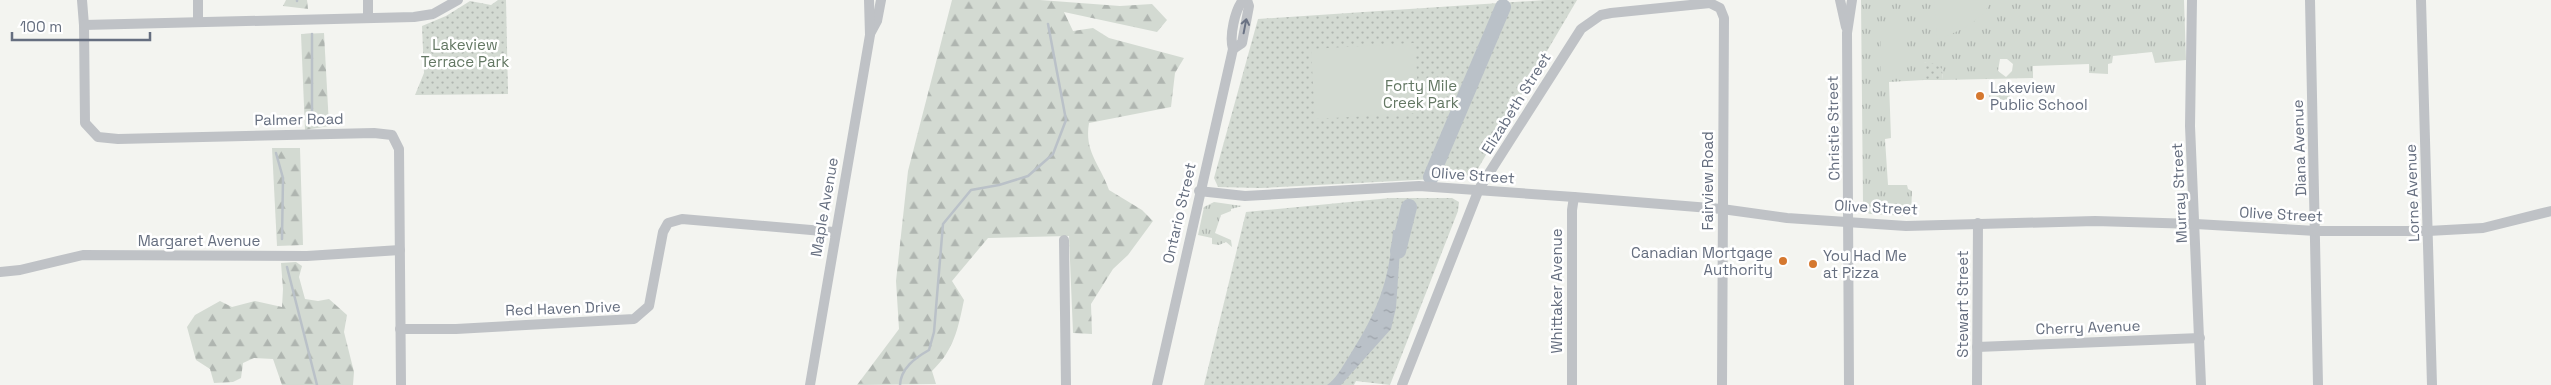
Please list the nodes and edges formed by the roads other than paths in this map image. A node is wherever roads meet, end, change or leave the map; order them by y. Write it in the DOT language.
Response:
graph roads {
  1 [pos="82,0"];
  2 [pos="198,0"];
  3 [pos="368,0"];
  4 [pos="458,0"];
  5 [pos="869,0"];
  6 [pos="882,0"];
  7 [pos="1245,0"];
  8 [pos="1840,0"];
  9 [pos="1852,0"];
  10 [pos="2192,0"];
  11 [pos="2310,0"];
  12 [pos="2421,0"];
  13 [pos="1720,8"];
  14 [pos="368,18"];
  15 [pos="198,22"];
  16 [pos="84,25"];
  17 [pos="1847,33"];
  18 [pos="870,35"];
  19 [pos="1479,189"];
  20 [pos="1199,190"];
  21 [pos="1574,197"];
  22 [pos="1722,209"];
  23 [pos="2551,211"];
  24 [pos="1849,222"];
  25 [pos="1978,223"];
  26 [pos="2196,224"];
  27 [pos="2316,231"];
  28 [pos="2428,231"];
  29 [pos="834,232"];
  30 [pos="1064,240"];
  31 [pos="400,250"];
  32 [pos="0,272"];
  33 [pos="400,329"];
  34 [pos="2200,338"];
  35 [pos="1977,347"];
  36 [pos="401,385"];
  37 [pos="810,385"];
  38 [pos="1066,385"];
  39 [pos="1157,385"];
  40 [pos="1402,385"];
  41 [pos="1572,385"];
  42 [pos="1722,385"];
  43 [pos="1849,385"];
  44 [pos="1977,385"];
  45 [pos="2201,385"];
  46 [pos="2318,385"];
  47 [pos="2432,385"];
  1 -- 16 [label="street, Palmer Road"];
  2 -- 15 [label="street"];
  3 -- 14 [label="street"];
  4 -- 14 [label="street"];
  5 -- 18 [label="street, Maple Avenue"];
  6 -- 18 [label="street, Maple Avenue"];
  7 -- 20 [label="street, Ontario Street"];
  8 -- 17 [label="street, Christie Street"];
  9 -- 17 [label="street, Christie Street"];
  10 -- 26 [label="street, Murray Street"];
  11 -- 27 [label="street, Diana Avenue"];
  12 -- 28 [label="street, Lorne Avenue"];
  13 -- 19 [label="street, Elizabeth Street"];
  13 -- 22 [label="street, Fairview Road"];
  14 -- 15 [label="street"];
  15 -- 16 [label="street"];
  16 -- 31 [label="street, Palmer Road"];
  17 -- 24 [label="street, Christie Street"];
  18 -- 29 [label="street, Maple Avenue"];
  19 -- 20 [label="street, Olive Street"];
  19 -- 21 [label="street, Olive Street"];
  19 -- 40 [label="street, Elizabeth Street"];
  20 -- 39 [label="street, Ontario Street"];
  21 -- 22 [label="street, Olive Street"];
  21 -- 41 [label="street, Whittaker Avenue"];
  22 -- 24 [label="street, Olive Street"];
  22 -- 42 [label="street, Fairview Road"];
  23 -- 28 [label="street, Olive Street"];
  24 -- 25 [label="street, Olive Street"];
  24 -- 43 [label="street, Christie Street"];
  25 -- 26 [label="street, Olive Street"];
  25 -- 35 [label="street, Stewart Street"];
  26 -- 27 [label="street, Olive Street"];
  26 -- 34 [label="street, Murray Street"];
  27 -- 28 [label="street, Olive Street"];
  27 -- 46 [label="street, Diana Avenue"];
  28 -- 47 [label="street, Lorne Avenue"];
  29 -- 33 [label="street, Red Haven Drive"];
  29 -- 37 [label="street, Maple Avenue"];
  30 -- 38 [label="street"];
  31 -- 32 [label="street, Margaret Avenue"];
  31 -- 33 [label="street, Palmer Road"];
  33 -- 36 [label="street, Palmer Road"];
  34 -- 35 [label="street, Cherry Avenue"];
  34 -- 45 [label="street, Murray Street"];
  35 -- 44 [label="street, Stewart Street"];
}
